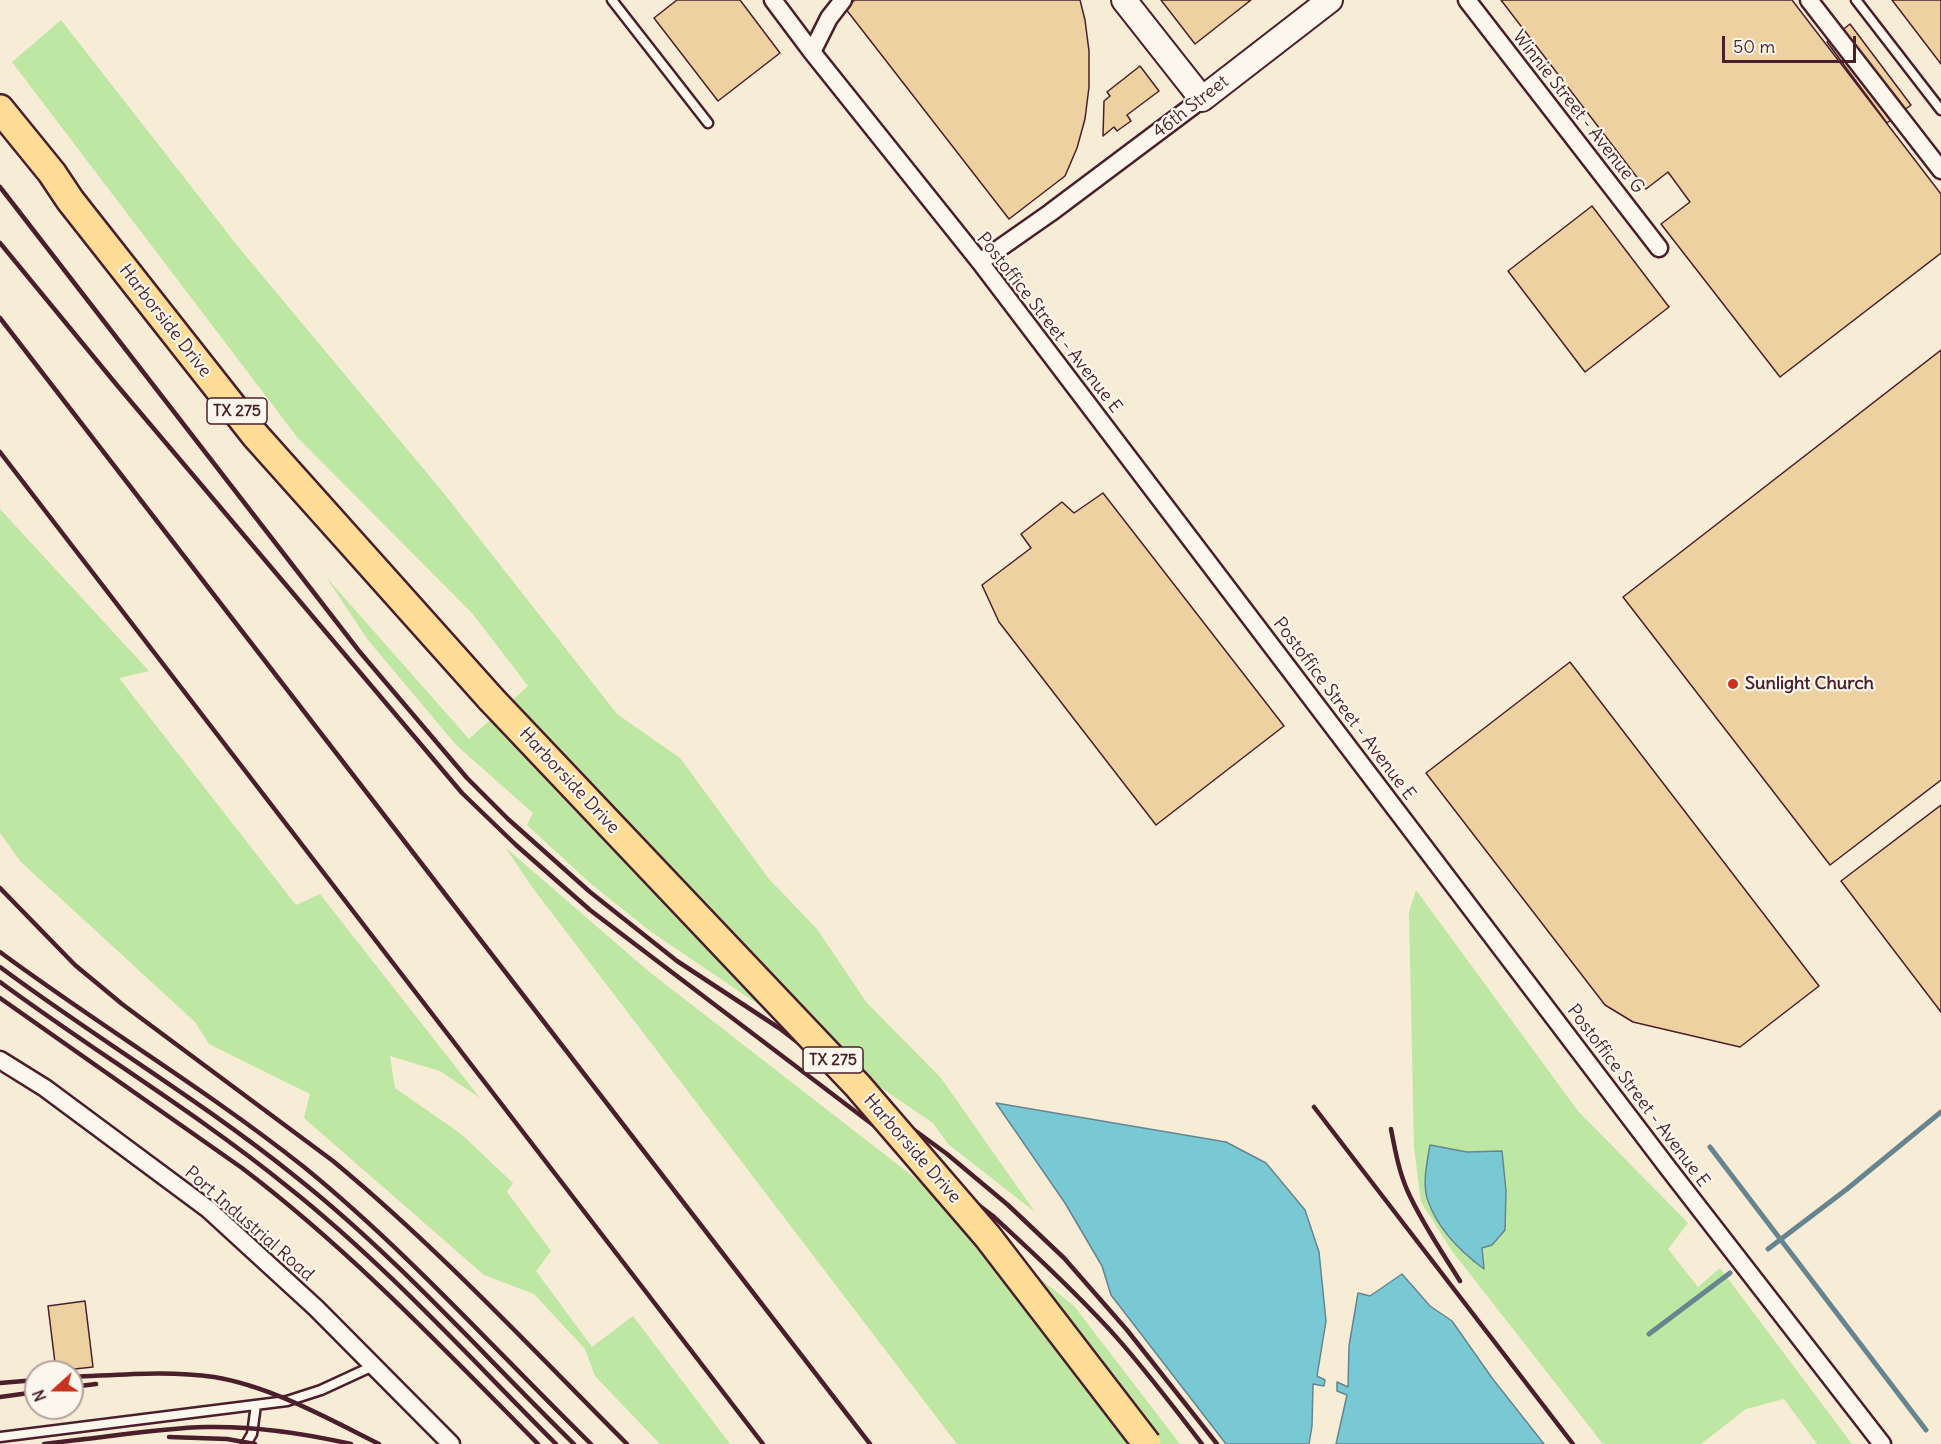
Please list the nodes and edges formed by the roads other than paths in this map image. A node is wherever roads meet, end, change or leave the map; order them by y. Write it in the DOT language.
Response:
graph roads {
  1 [pos="612,0"];
  2 [pos="772,0"];
  3 [pos="843,0"];
  4 [pos="1124,0"];
  5 [pos="1330,0"];
  6 [pos="1467,0"];
  7 [pos="1809,0"];
  8 [pos="1856,0"];
  9 [pos="812,52"];
  10 [pos="1202,99"];
  11 [pos="0,109"];
  12 [pos="1941,110"];
  13 [pos="708,123"];
  14 [pos="1941,170"];
  15 [pos="1659,248"];
  16 [pos="980,262"];
  17 [pos="0,1060"];
  18 [pos="374,1365"];
  19 [pos="256,1405"];
  20 [pos="0,1437"];
  21 [pos="246,1444"];
  22 [pos="451,1444"];
  23 [pos="1147,1444"];
  24 [pos="1882,1444"];
  1 -- 13 [label="lane"];
  2 -- 9 [label="street, Postoffice Street - Avenue E"];
  3 -- 9 [label="street"];
  4 -- 10 [label="street"];
  5 -- 10 [label="street, 46th Street"];
  6 -- 15 [label="street, Winnie Street - Avenue G"];
  7 -- 14 [label="street"];
  8 -- 12 [label="lane"];
  9 -- 16 [label="street, Postoffice Street - Avenue E"];
  10 -- 16 [label="street, 46th Street"];
  11 -- 23 [label="main road, Harborside Drive / TX 275, bridge"];
  16 -- 24 [label="street, Postoffice Street - Avenue E"];
  17 -- 18 [label="street, Port Industrial Road"];
  18 -- 19 [label="lane"];
  18 -- 22 [label="street, Port Industrial Road"];
  19 -- 20 [label="lane"];
  19 -- 21 [label="lane"];
}
